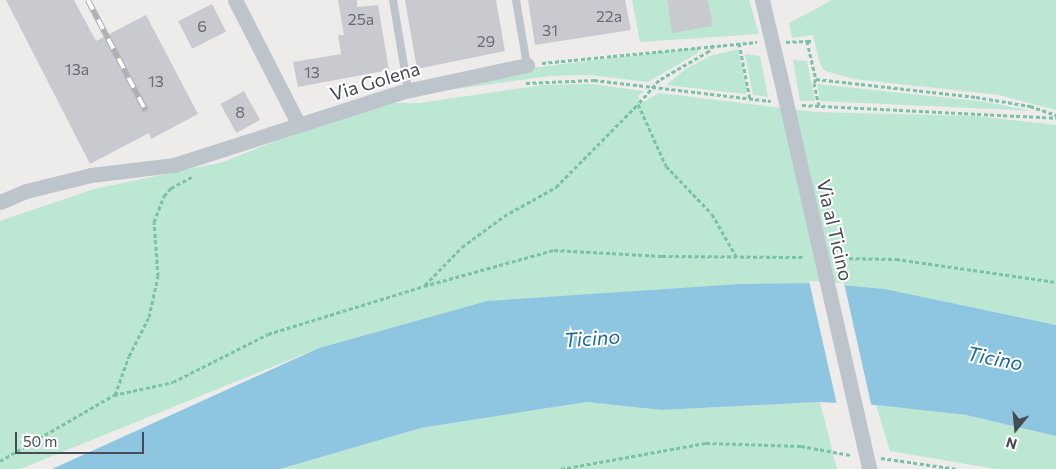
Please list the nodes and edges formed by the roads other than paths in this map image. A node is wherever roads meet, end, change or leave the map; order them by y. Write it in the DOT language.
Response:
graph roads {
  1 [pos="235,0"];
  2 [pos="393,0"];
  3 [pos="516,0"];
  4 [pos="762,0"];
  5 [pos="527,65"];
  6 [pos="408,90"];
  7 [pos="299,125"];
  8 [pos="0,202"];
  9 [pos="869,461"];
  1 -- 7 [label="street"];
  2 -- 6 [label="lane"];
  3 -- 5 [label="lane"];
  4 -- 9 [label="street, Via al Ticino, bridge"];
  5 -- 6 [label="street, Via Golena"];
  6 -- 7 [label="street, Via Golena"];
  7 -- 8 [label="street, Via Golena"];
}
